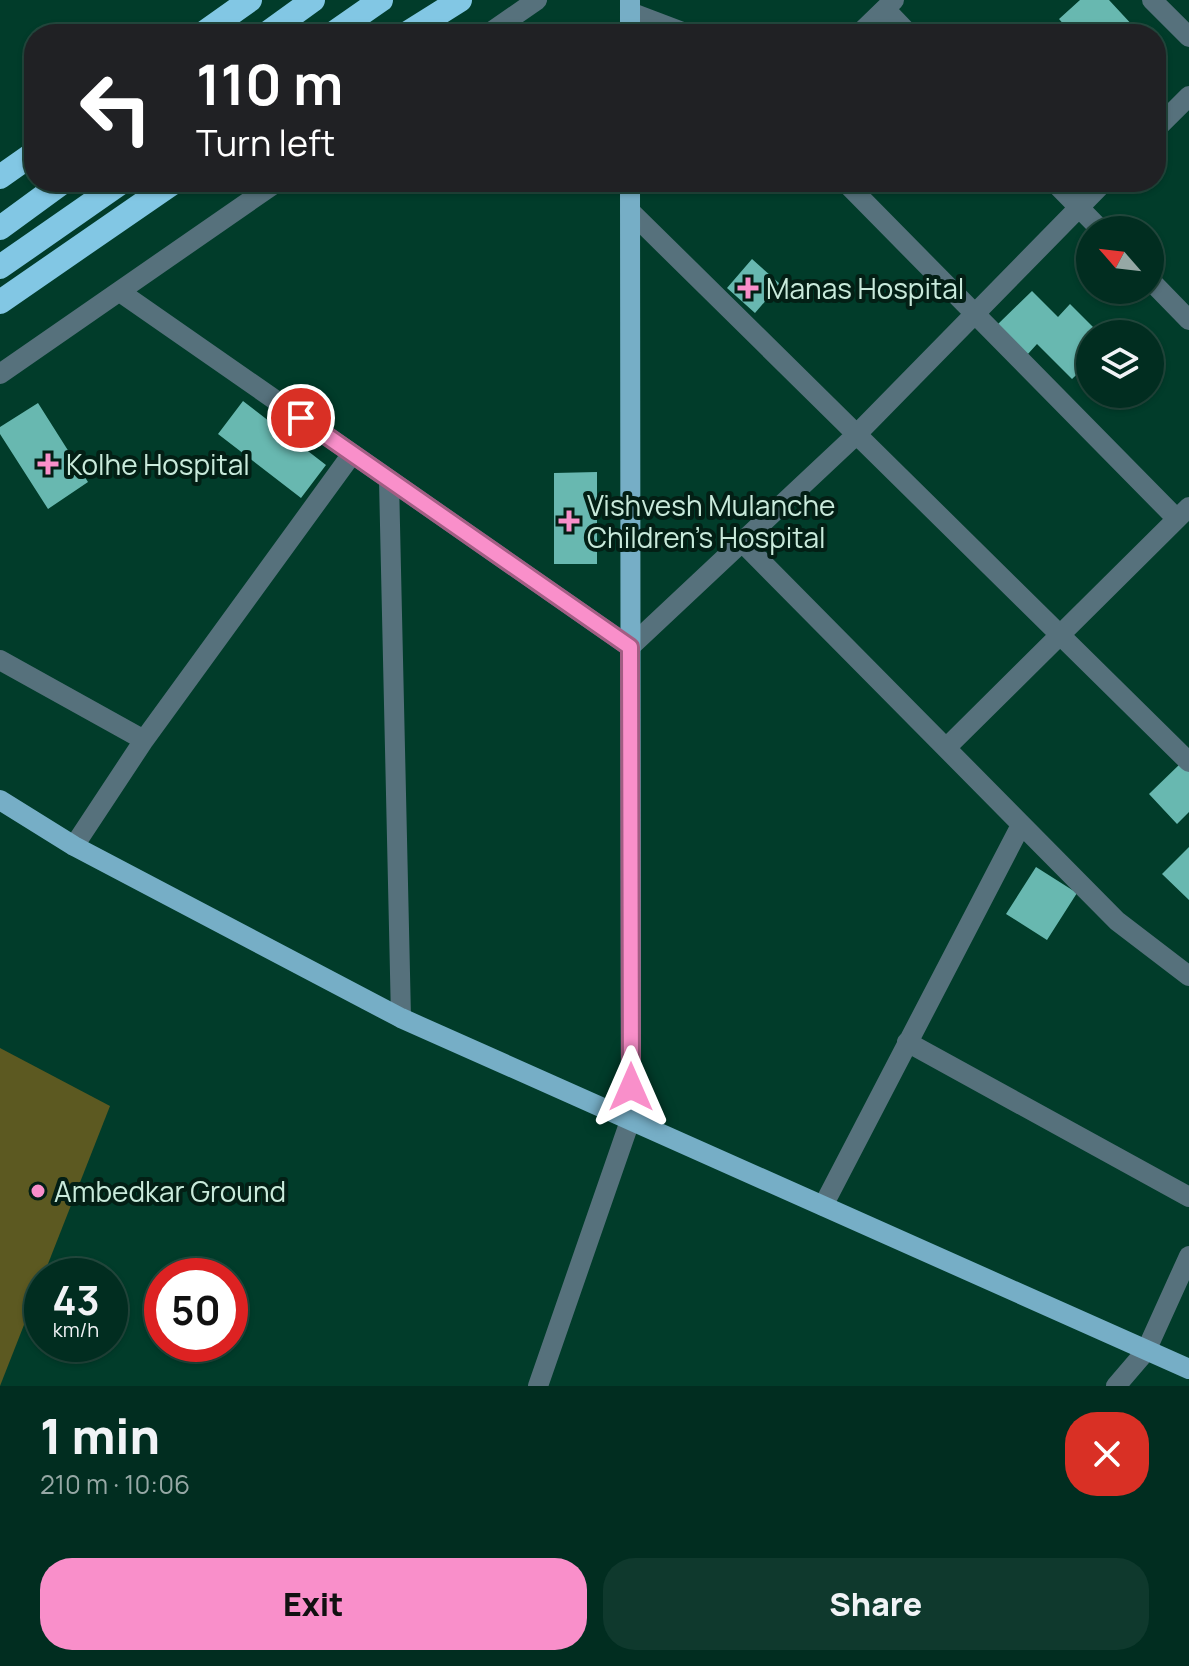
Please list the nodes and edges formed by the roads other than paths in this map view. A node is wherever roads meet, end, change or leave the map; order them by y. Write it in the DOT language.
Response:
graph roads {
  1 [pos="250,0"];
  2 [pos="313,0"];
  3 [pos="381,0"];
  4 [pos="460,0"];
  5 [pos="537,0"];
  6 [pos="1152,0"];
  7 [pos="889,4"];
  8 [pos="630,6"];
  9 [pos="216,24"];
  10 [pos="280,24"];
  11 [pos="346,24"];
  12 [pos="422,24"];
  13 [pos="502,24"];
  14 [pos="667,24"];
  15 [pos="869,24"];
  16 [pos="902,24"];
  17 [pos="1189,37"];
  18 [pos="1189,96"];
  19 [pos="1166,119"];
  20 [pos="24,160"];
  21 [pos="0,177"];
  22 [pos="49,192"];
  23 [pos="108,192"];
  24 [pos="160,192"];
  25 [pos="263,192"];
  26 [pos="630,192"];
  27 [pos="855,192"];
  28 [pos="1064,192"];
  29 [pos="1094,192"];
  30 [pos="1079,207"];
  31 [pos="630,211"];
  32 [pos="1088,216"];
  33 [pos="0,228"];
  34 [pos="0,267"];
  35 [pos="120,292"];
  36 [pos="1164,294"];
  37 [pos="0,302"];
  38 [pos="974,314"];
  39 [pos="1189,320"];
  40 [pos="0,374"];
  41 [pos="856,435"];
  42 [pos="352,454"];
  43 [pos="389,480"];
  44 [pos="1183,513"];
  45 [pos="743,543"];
  46 [pos="1057,635"];
  47 [pos="630,647"];
  48 [pos="0,660"];
  49 [pos="144,740"];
  50 [pos="946,748"];
  51 [pos="1189,762"];
  52 [pos="0,800"];
  53 [pos="1021,825"];
  54 [pos="74,846"];
  55 [pos="1189,976"];
  56 [pos="401,1018"];
  57 [pos="907,1042"];
  58 [pos="631,1118"];
  59 [pos="1189,1197"];
  60 [pos="823,1206"];
  61 [pos="1189,1256"];
  62 [pos="1146,1351"];
  63 [pos="1189,1369"];
  64 [pos="538,1386"];
  65 [pos="1116,1386"];
  1 -- 9 [label="highway"];
  2 -- 10 [label="highway"];
  3 -- 11 [label="highway"];
  4 -- 12 [label="highway"];
  5 -- 13 [label="street"];
  6 -- 17 [label="street"];
  7 -- 15 [label="street"];
  7 -- 16 [label="street"];
  8 -- 14 [label="street"];
  18 -- 19 [label="street"];
  20 -- 21 [label="highway"];
  22 -- 33 [label="highway"];
  23 -- 34 [label="highway"];
  24 -- 37 [label="highway"];
  25 -- 35 [label="street"];
  26 -- 31 [label="main road"];
  27 -- 38 [label="street"];
  28 -- 30 [label="street"];
  29 -- 30 [label="street"];
  30 -- 32 [label="street"];
  30 -- 38 [label="street"];
  31 -- 41 [label="street"];
  31 -- 47 [label="main road"];
  35 -- 40 [label="street"];
  35 -- 42 [label="street"];
  36 -- 39 [label="street"];
  38 -- 41 [label="street"];
  38 -- 44 [label="street"];
  41 -- 45 [label="street"];
  41 -- 46 [label="street"];
  42 -- 43 [label="street"];
  42 -- 49 [label="street"];
  43 -- 47 [label="street"];
  43 -- 56 [label="street"];
  44 -- 46 [label="street"];
  45 -- 47 [label="street"];
  45 -- 50 [label="street"];
  46 -- 50 [label="street"];
  46 -- 51 [label="street"];
  47 -- 58 [label="main road"];
  48 -- 49 [label="street"];
  49 -- 54 [label="street"];
  50 -- 53 [label="street"];
  52 -- 54 [label="main road"];
  53 -- 55 [label="street"];
  53 -- 57 [label="street"];
  54 -- 56 [label="main road"];
  56 -- 58 [label="main road"];
  57 -- 59 [label="street"];
  57 -- 60 [label="street"];
  58 -- 60 [label="main road"];
  58 -- 64 [label="street"];
  60 -- 62 [label="main road"];
  61 -- 62 [label="street"];
  62 -- 63 [label="main road"];
  62 -- 65 [label="street"];
}
